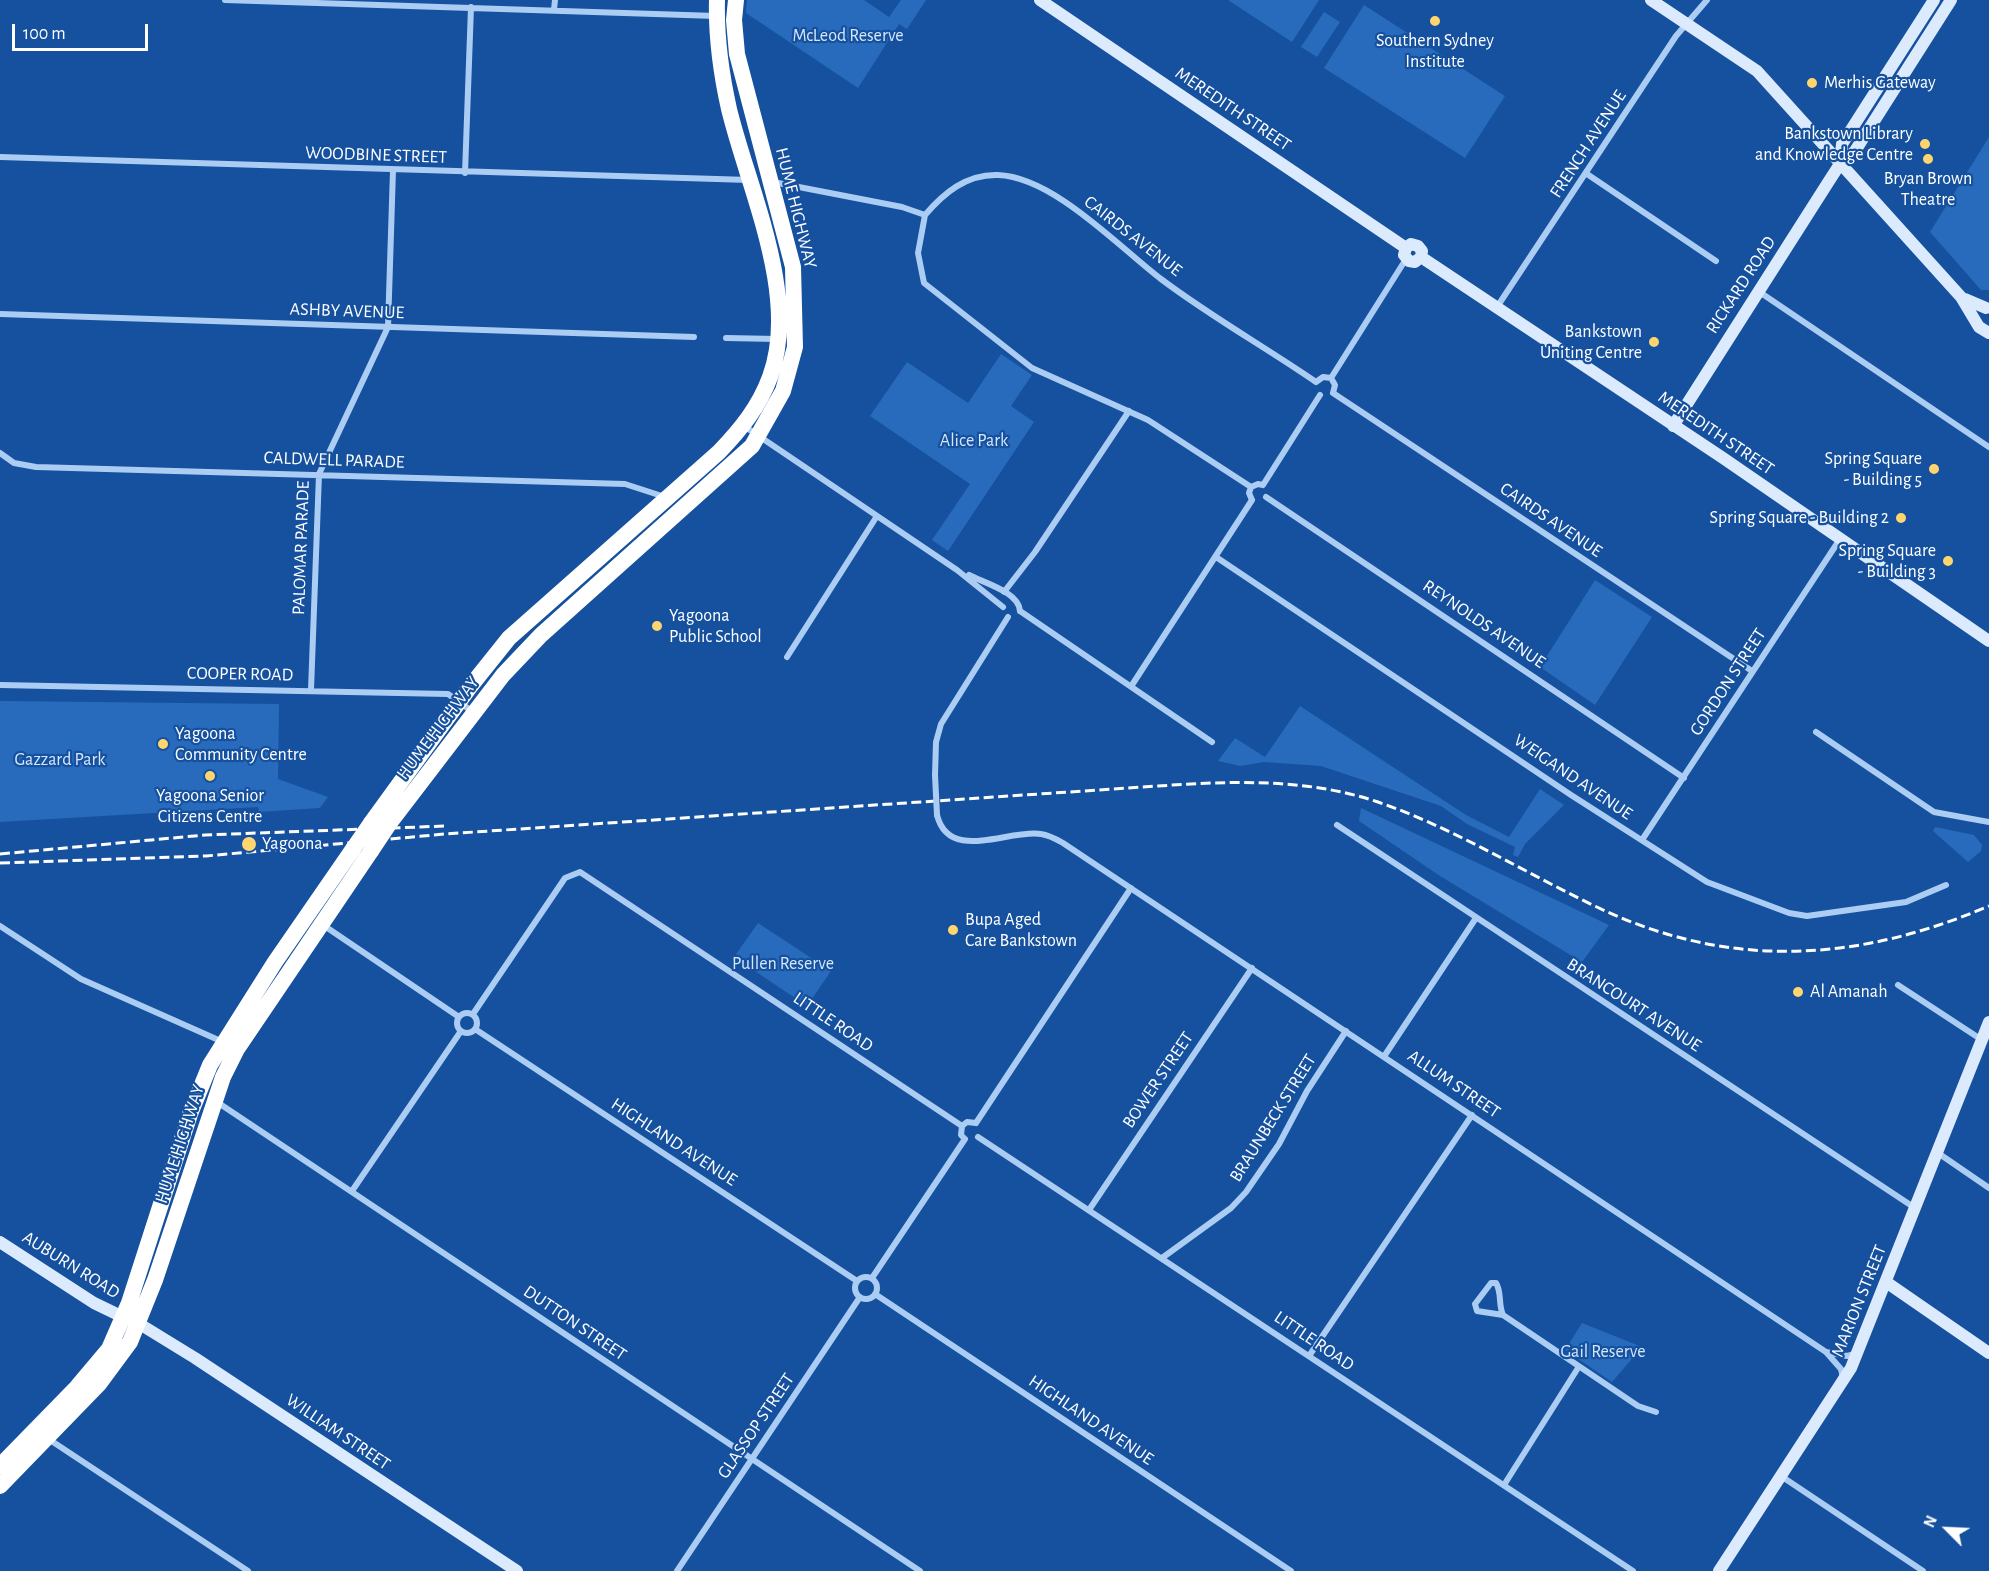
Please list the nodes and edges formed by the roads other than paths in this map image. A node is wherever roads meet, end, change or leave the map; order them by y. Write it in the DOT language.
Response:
graph roads {
  1 [pos="225,0"];
  2 [pos="555,0"];
  3 [pos="736,0"];
  4 [pos="1040,0"];
  5 [pos="1651,0"];
  6 [pos="1707,0"];
  7 [pos="1934,0"];
  8 [pos="1952,0"];
  9 [pos="471,7"];
  10 [pos="717,8"];
  11 [pos="554,10"];
  12 [pos="1688,24"];
  13 [pos="0,157"];
  14 [pos="1840,164"];
  15 [pos="393,170"];
  16 [pos="465,173"];
  17 [pos="1587,174"];
  18 [pos="750,180"];
  19 [pos="770,181"];
  20 [pos="925,215"];
  21 [pos="1406,254"];
  22 [pos="1716,261"];
  23 [pos="1758,291"];
  24 [pos="1961,297"];
  25 [pos="1497,308"];
  26 [pos="1988,308"];
  27 [pos="0,314"];
  28 [pos="1976,320"];
  29 [pos="388,327"];
  30 [pos="1988,331"];
  31 [pos="694,337"];
  32 [pos="726,338"];
  33 [pos="777,339"];
  34 [pos="1331,378"];
  35 [pos="1317,382"];
  36 [pos="1333,393"];
  37 [pos="1320,395"];
  38 [pos="1129,411"];
  39 [pos="744,426"];
  40 [pos="1673,426"];
  41 [pos="759,437"];
  42 [pos="1989,447"];
  43 [pos="0,453"];
  44 [pos="319,474"];
  45 [pos="1263,485"];
  46 [pos="1251,488"];
  47 [pos="1266,497"];
  48 [pos="668,498"];
  49 [pos="1252,500"];
  50 [pos="877,516"];
  51 [pos="1840,540"];
  52 [pos="1216,557"];
  53 [pos="957,570"];
  54 [pos="1004,591"];
  55 [pos="1015,602"];
  56 [pos="1003,607"];
  57 [pos="1020,611"];
  58 [pos="1008,617"];
  59 [pos="1989,641"];
  60 [pos="787,657"];
  61 [pos="1752,671"];
  62 [pos="0,685"];
  63 [pos="1132,685"];
  64 [pos="311,690"];
  65 [pos="459,701"];
  66 [pos="474,712"];
  67 [pos="1816,732"];
  68 [pos="1212,742"];
  69 [pos="1684,778"];
  70 [pos="1989,822"];
  71 [pos="1337,825"];
  72 [pos="1642,840"];
  73 [pos="1946,885"];
  74 [pos="1131,888"];
  75 [pos="307,914"];
  76 [pos="1476,918"];
  77 [pos="322,924"];
  78 [pos="0,926"];
  79 [pos="1252,968"];
  80 [pos="1898,985"];
  81 [pos="473,1014"];
  82 [pos="459,1017"];
  83 [pos="1989,1024"];
  84 [pos="475,1029"];
  85 [pos="461,1031"];
  86 [pos="1347,1031"];
  87 [pos="1982,1040"];
  88 [pos="230,1045"];
  89 [pos="1385,1055"];
  90 [pos="214,1100"];
  91 [pos="1472,1115"];
  92 [pos="976,1123"];
  93 [pos="962,1126"];
  94 [pos="978,1137"];
  95 [pos="965,1139"];
  96 [pos="1938,1153"];
  97 [pos="1989,1188"];
  98 [pos="352,1191"];
  99 [pos="1916,1209"];
  100 [pos="1089,1210"];
  101 [pos="0,1242"];
  102 [pos="1162,1258"];
  103 [pos="872,1278"];
  104 [pos="857,1281"];
  105 [pos="1886,1282"];
  106 [pos="875,1294"];
  107 [pos="860,1297"];
  108 [pos="1503,1315"];
  109 [pos="131,1320"];
  110 [pos="1826,1352"];
  111 [pos="1858,1352"];
  112 [pos="1989,1353"];
  113 [pos="1309,1356"];
  114 [pos="1578,1368"];
  115 [pos="1844,1381"];
  116 [pos="1656,1412"];
  117 [pos="46,1438"];
  118 [pos="752,1459"];
  119 [pos="0,1466"];
  120 [pos="1781,1476"];
  121 [pos="0,1485"];
  122 [pos="1504,1485"];
  123 [pos="248,1571"];
  124 [pos="517,1571"];
  125 [pos="677,1571"];
  126 [pos="920,1571"];
  127 [pos="1291,1571"];
  128 [pos="1633,1571"];
  129 [pos="1719,1571"];
  130 [pos="1923,1571"];
  1 -- 9 [label="street"];
  2 -- 11 [label="street"];
  3 -- 19 [label="highway, HUME HIGHWAY"];
  4 -- 21 [label="main road, MEREDITH STREET"];
  5 -- 12 [label="main road"];
  6 -- 12 [label="street, FRENCH AVENUE"];
  7 -- 14 [label="main road, RICKARD ROAD"];
  8 -- 14 [label="main road, RICKARD ROAD"];
  9 -- 11 [label="street"];
  9 -- 16 [label="street"];
  10 -- 11 [label="street"];
  10 -- 18 [label="highway, HUME HIGHWAY"];
  12 -- 14 [label="main road"];
  12 -- 17 [label="street, FRENCH AVENUE"];
  13 -- 15 [label="street, WOODBINE STREET"];
  14 -- 23 [label="main road, RICKARD ROAD"];
  14 -- 24 [label="main road"];
  15 -- 16 [label="street, WOODBINE STREET"];
  15 -- 29 [label="street, PALOMAR PARADE"];
  16 -- 18 [label="street, WOODBINE STREET"];
  17 -- 22 [label="street"];
  17 -- 25 [label="street, FRENCH AVENUE"];
  18 -- 33 [label="highway, HUME HIGHWAY"];
  19 -- 20 [label="street"];
  19 -- 41 [label="highway, HUME HIGHWAY"];
  20 -- 35 [label="street, CAIRDS AVENUE"];
  20 -- 38 [label="street"];
  21 -- 25 [label="main road, MEREDITH STREET"];
  21 -- 34 [label="street"];
  23 -- 40 [label="main road, RICKARD ROAD"];
  23 -- 42 [label="street"];
  24 -- 26 [label="main road"];
  24 -- 28 [label="main road"];
  25 -- 40 [label="main road, MEREDITH STREET"];
  26 -- 28 [label="main road"];
  27 -- 29 [label="street, ASHBY AVENUE"];
  28 -- 30 [label="main road"];
  29 -- 31 [label="street, ASHBY AVENUE"];
  29 -- 44 [label="street, PALOMAR PARADE"];
  32 -- 33 [label="street"];
  33 -- 39 [label="highway, HUME HIGHWAY"];
  34 -- 35 [label="street"];
  34 -- 36 [label="street"];
  35 -- 37 [label="street"];
  36 -- 37 [label="street"];
  36 -- 61 [label="street, CAIRDS AVENUE"];
  37 -- 45 [label="street"];
  38 -- 46 [label="street"];
  38 -- 54 [label="street"];
  39 -- 41 [label="street"];
  39 -- 48 [label="highway, HUME HIGHWAY"];
  40 -- 51 [label="main road, MEREDITH STREET"];
  41 -- 50 [label="street"];
  41 -- 66 [label="highway, HUME HIGHWAY"];
  43 -- 44 [label="street, CALDWELL PARADE"];
  44 -- 48 [label="street, CALDWELL PARADE"];
  44 -- 64 [label="street, PALOMAR PARADE"];
  45 -- 46 [label="street"];
  45 -- 47 [label="street"];
  46 -- 49 [label="street"];
  47 -- 49 [label="street"];
  47 -- 69 [label="street, REYNOLDS AVENUE"];
  48 -- 65 [label="highway, HUME HIGHWAY"];
  49 -- 52 [label="street"];
  50 -- 53 [label="street"];
  50 -- 60 [label="street"];
  51 -- 59 [label="main road, MEREDITH STREET"];
  51 -- 61 [label="street, GORDON STREET"];
  52 -- 63 [label="street"];
  52 -- 72 [label="street, WEIGAND AVENUE"];
  53 -- 54 [label="street"];
  53 -- 56 [label="street"];
  54 -- 55 [label="street"];
  55 -- 56 [label="street"];
  55 -- 57 [label="street"];
  56 -- 58 [label="street"];
  57 -- 58 [label="street"];
  57 -- 63 [label="street"];
  58 -- 74 [label="street, ALLUM STREET, bridge"];
  61 -- 69 [label="street, GORDON STREET"];
  62 -- 64 [label="street, COOPER ROAD"];
  63 -- 68 [label="street"];
  64 -- 65 [label="street, COOPER ROAD"];
  65 -- 66 [label="street, COOPER ROAD"];
  65 -- 75 [label="highway, HUME HIGHWAY, bridge"];
  66 -- 77 [label="highway, HUME HIGHWAY, bridge"];
  67 -- 70 [label="street"];
  69 -- 72 [label="street, GORDON STREET"];
  71 -- 76 [label="street, BRANCOURT AVENUE"];
  72 -- 73 [label="street, WEIGAND AVENUE"];
  74 -- 79 [label="street, ALLUM STREET"];
  74 -- 92 [label="street"];
  75 -- 77 [label="street"];
  75 -- 88 [label="highway, HUME HIGHWAY"];
  76 -- 89 [label="street"];
  76 -- 99 [label="street, BRANCOURT AVENUE"];
  77 -- 82 [label="street"];
  77 -- 88 [label="highway, HUME HIGHWAY"];
  78 -- 88 [label="street"];
  79 -- 86 [label="street, ALLUM STREET"];
  79 -- 100 [label="street, BOWER STREET"];
  80 -- 87 [label="street"];
  81 -- 82 [label="street"];
  81 -- 84 [label="street"];
  81 -- 93 [label="street, LITTLE ROAD"];
  82 -- 85 [label="street"];
  83 -- 87 [label="main road, MARION STREET"];
  84 -- 85 [label="street"];
  84 -- 104 [label="street, HIGHLAND AVENUE"];
  85 -- 98 [label="street"];
  86 -- 89 [label="street, ALLUM STREET"];
  86 -- 102 [label="street, BRAUNBECK STREET"];
  87 -- 96 [label="main road, MARION STREET"];
  88 -- 90 [label="highway, HUME HIGHWAY"];
  88 -- 109 [label="highway, HUME HIGHWAY"];
  89 -- 91 [label="street, ALLUM STREET"];
  90 -- 98 [label="street, DUTTON STREET"];
  90 -- 109 [label="highway, HUME HIGHWAY"];
  91 -- 110 [label="street, ALLUM STREET"];
  91 -- 113 [label="street"];
  92 -- 93 [label="street"];
  92 -- 94 [label="street"];
  93 -- 95 [label="street"];
  94 -- 95 [label="street"];
  94 -- 100 [label="street, LITTLE ROAD"];
  95 -- 103 [label="street"];
  96 -- 97 [label="street"];
  96 -- 99 [label="main road, MARION STREET"];
  98 -- 118 [label="street, DUTTON STREET"];
  99 -- 105 [label="main road, MARION STREET"];
  100 -- 102 [label="street, LITTLE ROAD"];
  101 -- 109 [label="main road, AUBURN ROAD"];
  102 -- 113 [label="street, LITTLE ROAD"];
  103 -- 104 [label="street"];
  103 -- 106 [label="street"];
  104 -- 107 [label="street"];
  105 -- 111 [label="main road, MARION STREET"];
  105 -- 112 [label="main road"];
  106 -- 107 [label="street"];
  106 -- 127 [label="street, HIGHLAND AVENUE"];
  107 -- 118 [label="street, GLASSOP STREET"];
  108 -- 108 [label="street"];
  108 -- 114 [label="street"];
  109 -- 117 [label="highway, HUME HIGHWAY"];
  109 -- 119 [label="highway, HUME HIGHWAY"];
  109 -- 124 [label="main road, WILLIAM STREET"];
  110 -- 111 [label="street"];
  110 -- 115 [label="street, ALLUM STREET"];
  111 -- 115 [label="main road, MARION STREET"];
  113 -- 122 [label="street, LITTLE ROAD"];
  114 -- 116 [label="street"];
  114 -- 122 [label="street"];
  115 -- 120 [label="main road, MARION STREET"];
  117 -- 121 [label="highway, HUME HIGHWAY"];
  117 -- 123 [label="street"];
  118 -- 125 [label="street, GLASSOP STREET"];
  118 -- 126 [label="street, DUTTON STREET"];
  120 -- 129 [label="main road, MARION STREET"];
  120 -- 130 [label="street"];
  122 -- 128 [label="street, LITTLE ROAD"];
}
